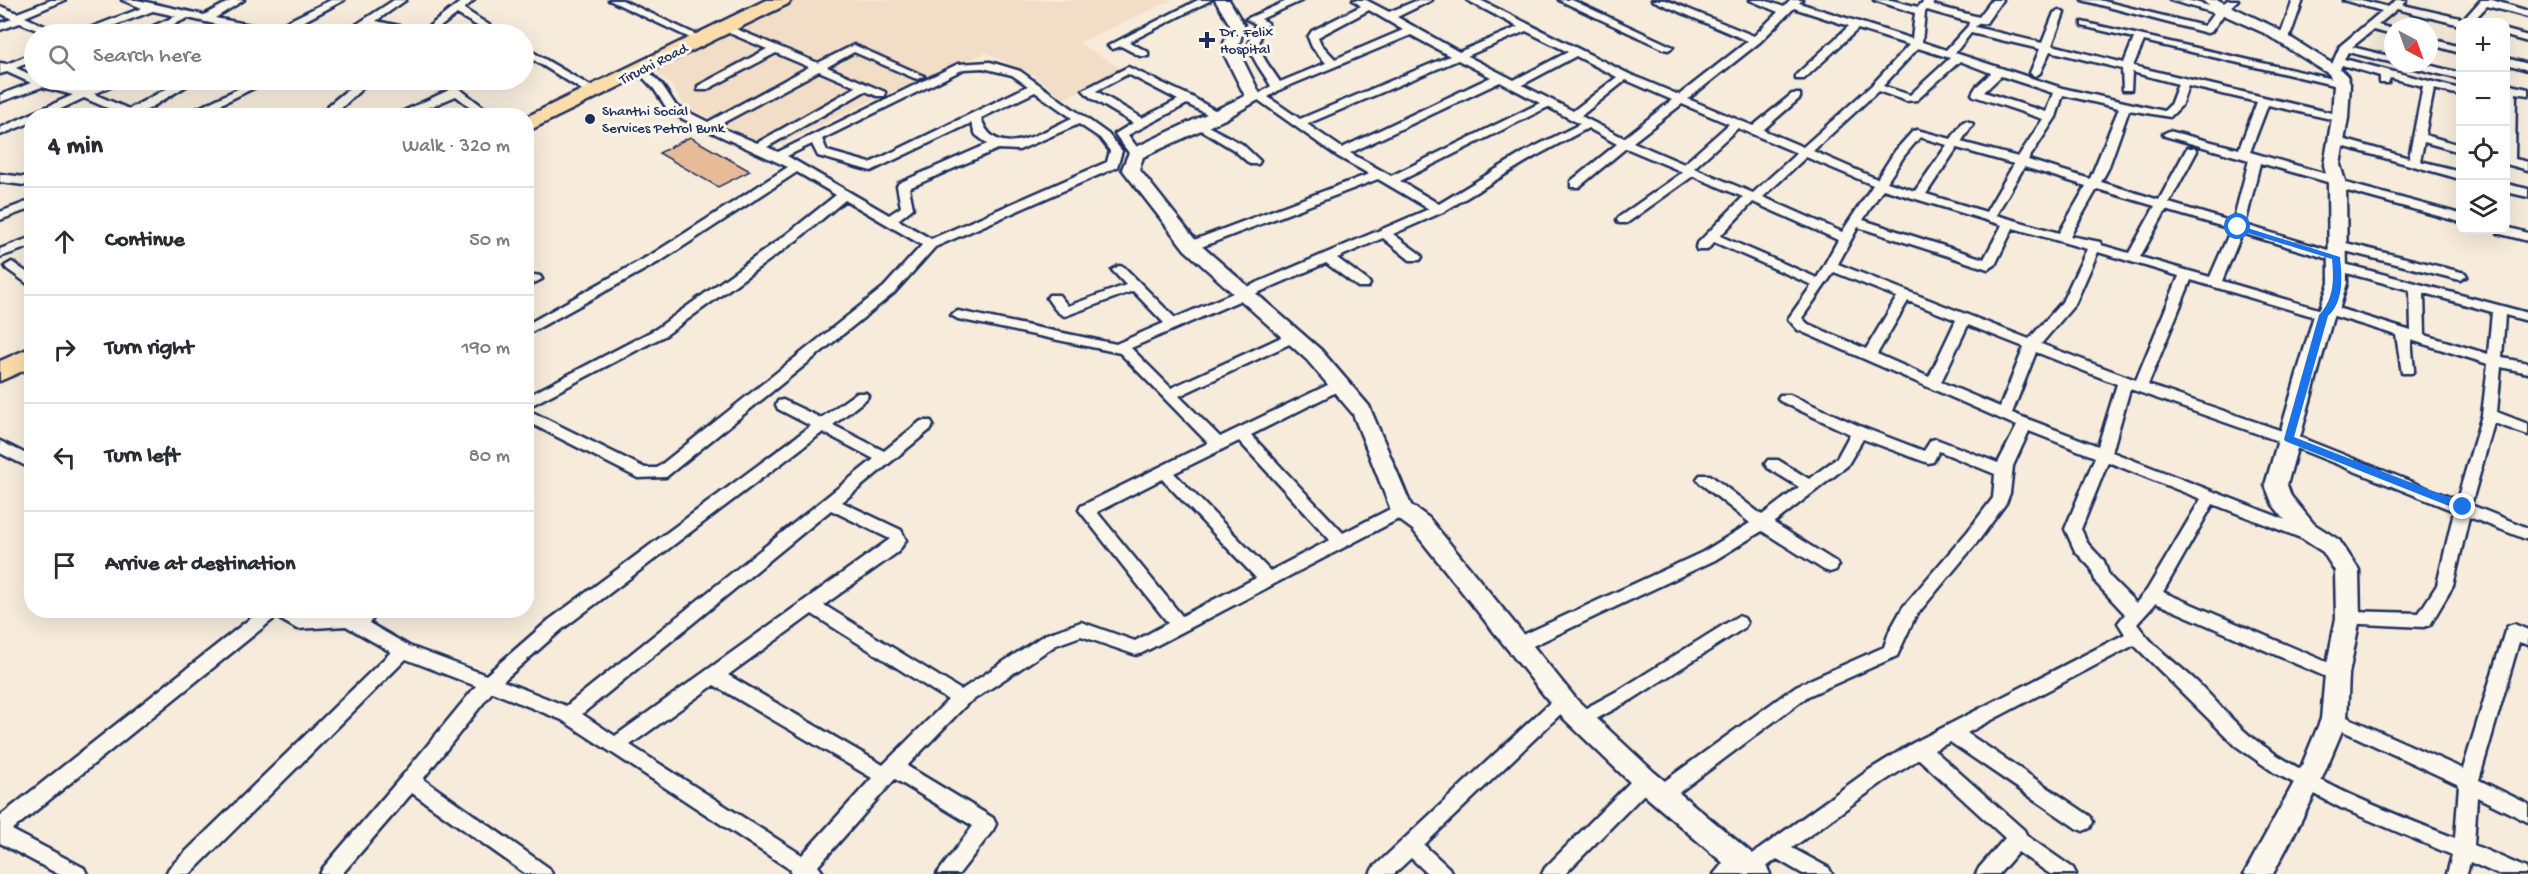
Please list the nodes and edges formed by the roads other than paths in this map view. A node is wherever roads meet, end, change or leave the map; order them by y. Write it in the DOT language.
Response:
graph roads {
  1 [pos="60,0"];
  2 [pos="127,0"];
  3 [pos="239,0"];
  4 [pos="339,0"];
  5 [pos="401,0"];
  6 [pos="469,0"];
  7 [pos="614,0"];
  8 [pos="768,0"];
  9 [pos="781,0"];
  10 [pos="1206,0"];
  11 [pos="1222,0"];
  12 [pos="1298,0"];
  13 [pos="1358,0"];
  14 [pos="1427,0"];
  15 [pos="1472,0"];
  16 [pos="1564,0"];
  17 [pos="1657,0"];
  18 [pos="1755,0"];
  19 [pos="1879,0"];
  20 [pos="1997,0"];
  21 [pos="2087,0"];
  22 [pos="2175,0"];
  23 [pos="2298,0"];
  24 [pos="2348,0"];
  25 [pos="2487,1"];
  26 [pos="2221,5"];
  27 [pos="2396,5"];
  28 [pos="1369,6"];
  29 [pos="1792,6"];
  30 [pos="1926,6"];
  31 [pos="152,8"];
  32 [pos="0,9"];
  33 [pos="456,9"];
  34 [pos="2059,13"];
  35 [pos="2528,14"];
  36 [pos="187,15"];
  37 [pos="1389,16"];
  38 [pos="18,18"];
  39 [pos="2469,18"];
  40 [pos="205,19"];
  41 [pos="2456,20"];
  42 [pos="368,22"];
  43 [pos="1244,22"];
  44 [pos="31,24"];
  45 [pos="110,24"];
  46 [pos="167,24"];
  47 [pos="229,24"];
  48 [pos="294,24"];
  49 [pos="364,24"];
  50 [pos="377,24"];
  51 [pos="437,24"];
  52 [pos="481,24"];
  53 [pos="2086,24"];
  54 [pos="1856,25"];
  55 [pos="1972,25"];
  56 [pos="2371,26"];
  57 [pos="0,27"];
  58 [pos="724,27"];
  59 [pos="1526,27"];
  60 [pos="2384,30"];
  61 [pos="1411,31"];
  62 [pos="2510,34"];
  63 [pos="694,36"];
  64 [pos="2140,37"];
  65 [pos="2284,39"];
  66 [pos="2528,39"];
  67 [pos="1756,40"];
  68 [pos="1917,43"];
  69 [pos="2438,44"];
  70 [pos="1668,47"];
  71 [pos="2046,47"];
  72 [pos="2344,48"];
  73 [pos="775,49"];
  74 [pos="2456,49"];
  75 [pos="1577,51"];
  76 [pos="1144,54"];
  77 [pos="1953,55"];
  78 [pos="534,56"];
  79 [pos="1459,56"];
  80 [pos="2384,58"];
  81 [pos="24,60"];
  82 [pos="2510,63"];
  83 [pos="1334,65"];
  84 [pos="818,67"];
  85 [pos="2528,67"];
  86 [pos="2,68"];
  87 [pos="2127,68"];
  88 [pos="640,69"];
  89 [pos="2438,71"];
  90 [pos="1999,72"];
  91 [pos="2338,72"];
  92 [pos="2035,73"];
  93 [pos="24,75"];
  94 [pos="2456,75"];
  95 [pos="918,76"];
  96 [pos="1625,76"];
  97 [pos="1501,77"];
  98 [pos="1800,77"];
  99 [pos="2184,82"];
  100 [pos="1515,84"];
  101 [pos="2429,84"];
  102 [pos="864,87"];
  103 [pos="1035,87"];
  104 [pos="1277,87"];
  105 [pos="1876,87"];
  106 [pos="702,88"];
  107 [pos="2127,88"];
  108 [pos="2510,88"];
  109 [pos="24,89"];
  110 [pos="588,89"];
  111 [pos="72,90"];
  112 [pos="94,90"];
  113 [pos="173,90"];
  114 [pos="243,90"];
  115 [pos="353,90"];
  116 [pos="457,91"];
  117 [pos="2059,91"];
  118 [pos="2456,91"];
  119 [pos="2528,92"];
  120 [pos="84,94"];
  121 [pos="880,94"];
  122 [pos="1796,96"];
  123 [pos="0,99"];
  124 [pos="1188,99"];
  125 [pos="1681,99"];
  126 [pos="2264,100"];
  127 [pos="1550,102"];
  128 [pos="2125,107"];
  129 [pos="53,108"];
  130 [pos="117,108"];
  131 [pos="141,108"];
  132 [pos="204,108"];
  133 [pos="332,108"];
  134 [pos="417,108"];
  135 [pos="479,108"];
  136 [pos="534,115"];
  137 [pos="1575,115"];
  138 [pos="1219,116"];
  139 [pos="975,117"];
  140 [pos="2050,117"];
  141 [pos="2340,118"];
  142 [pos="1080,119"];
  143 [pos="24,122"];
  144 [pos="534,122"];
  145 [pos="1142,123"];
  146 [pos="1590,123"];
  147 [pos="1737,123"];
  148 [pos="1198,124"];
  149 [pos="1298,124"];
  150 [pos="1967,124"];
  151 [pos="708,126"];
  152 [pos="1756,130"];
  153 [pos="0,132"];
  154 [pos="2169,134"];
  155 [pos="2419,137"];
  156 [pos="816,138"];
  157 [pos="2335,141"];
  158 [pos="1953,142"];
  159 [pos="1625,143"];
  160 [pos="997,146"];
  161 [pos="758,147"];
  162 [pos="2456,147"];
  163 [pos="2191,151"];
  164 [pos="1804,152"];
  165 [pos="1341,153"];
  166 [pos="1136,154"];
  167 [pos="2250,155"];
  168 [pos="778,156"];
  169 [pos="1254,161"];
  170 [pos="2510,161"];
  171 [pos="2021,162"];
  172 [pos="2414,163"];
  173 [pos="2528,166"];
  174 [pos="796,167"];
  175 [pos="1689,170"];
  176 [pos="1379,174"];
  177 [pos="2456,175"];
  178 [pos="0,178"];
  179 [pos="24,181"];
  180 [pos="1391,181"];
  181 [pos="2091,183"];
  182 [pos="2336,183"];
  183 [pos="1575,184"];
  184 [pos="1880,184"];
  185 [pos="2510,189"];
  186 [pos="2528,193"];
  187 [pos="844,195"];
  188 [pos="1918,196"];
  189 [pos="1753,197"];
  190 [pos="2162,205"];
  191 [pos="24,207"];
  192 [pos="1439,209"];
  193 [pos="0,216"];
  194 [pos="1989,217"];
  195 [pos="2456,217"];
  196 [pos="1623,220"];
  197 [pos="889,221"];
  198 [pos="1856,222"];
  199 [pos="2009,222"];
  200 [pos="2238,227"];
  201 [pos="2510,232"];
  202 [pos="1384,233"];
  203 [pos="2063,237"];
  204 [pos="2528,237"];
  205 [pos="1845,238"];
  206 [pos="24,244"];
  207 [pos="930,244"];
  208 [pos="2095,245"];
  209 [pos="1191,246"];
  210 [pos="0,253"];
  211 [pos="2337,256"];
  212 [pos="1415,257"];
  213 [pos="1328,258"];
  214 [pos="2133,258"];
  215 [pos="12,266"];
  216 [pos="1831,266"];
  217 [pos="1119,270"];
  218 [pos="2187,273"];
  219 [pos="24,276"];
  220 [pos="2460,276"];
  221 [pos="2215,282"];
  222 [pos="1363,284"];
  223 [pos="1820,284"];
  224 [pos="1135,286"];
  225 [pos="2417,289"];
  226 [pos="1245,294"];
  227 [pos="1905,295"];
  228 [pos="1054,298"];
  229 [pos="2499,308"];
  230 [pos="2326,313"];
  231 [pos="958,315"];
  232 [pos="2528,316"];
  233 [pos="1965,317"];
  234 [pos="1174,325"];
  235 [pos="534,326"];
  236 [pos="2403,333"];
  237 [pos="1293,337"];
  238 [pos="2418,337"];
  239 [pos="2031,346"];
  240 [pos="1122,347"];
  241 [pos="1869,356"];
  242 [pos="24,360"];
  243 [pos="2495,361"];
  244 [pos="2528,368"];
  245 [pos="24,370"];
  246 [pos="2407,370"];
  247 [pos="0,372"];
  248 [pos="0,381"];
  249 [pos="1933,383"];
  250 [pos="2133,384"];
  251 [pos="1340,385"];
  252 [pos="1169,395"];
  253 [pos="861,396"];
  254 [pos="1785,398"];
  255 [pos="534,399"];
  256 [pos="783,405"];
  257 [pos="2004,415"];
  258 [pos="2489,415"];
  259 [pos="534,418"];
  260 [pos="2026,422"];
  261 [pos="820,425"];
  262 [pos="926,425"];
  263 [pos="2528,430"];
  264 [pos="1859,432"];
  265 [pos="1241,434"];
  266 [pos="2289,439"];
  267 [pos="1219,445"];
  268 [pos="0,446"];
  269 [pos="2104,453"];
  270 [pos="885,458"];
  271 [pos="24,460"];
  272 [pos="1773,464"];
  273 [pos="2004,471"];
  274 [pos="1164,472"];
  275 [pos="1705,479"];
  276 [pos="1811,487"];
  277 [pos="2210,496"];
  278 [pos="830,503"];
  279 [pos="2463,507"];
  280 [pos="1402,510"];
  281 [pos="1762,523"];
  282 [pos="2528,534"];
  283 [pos="1342,542"];
  284 [pos="2325,542"];
  285 [pos="1830,566"];
  286 [pos="1268,580"];
  287 [pos="2153,596"];
  288 [pos="810,605"];
  289 [pos="2135,613"];
  290 [pos="266,618"];
  291 [pos="290,618"];
  292 [pos="363,618"];
  293 [pos="2348,618"];
  294 [pos="357,623"];
  295 [pos="1738,623"];
  296 [pos="1180,626"];
  297 [pos="2136,636"];
  298 [pos="2528,638"];
  299 [pos="1518,645"];
  300 [pos="402,651"];
  301 [pos="2337,674"];
  302 [pos="713,675"];
  303 [pos="489,683"];
  304 [pos="961,699"];
  305 [pos="1563,700"];
  306 [pos="568,715"];
  307 [pos="1581,719"];
  308 [pos="2334,719"];
  309 [pos="1950,732"];
  310 [pos="615,746"];
  311 [pos="1920,749"];
  312 [pos="889,772"];
  313 [pos="1645,780"];
  314 [pos="410,781"];
  315 [pos="2308,782"];
  316 [pos="2469,783"];
  317 [pos="1662,794"];
  318 [pos="2528,813"];
  319 [pos="2083,822"];
  320 [pos="0,828"];
  321 [pos="0,833"];
  322 [pos="2016,840"];
  323 [pos="1411,845"];
  324 [pos="2464,848"];
  325 [pos="1776,849"];
  326 [pos="1742,869"];
  327 [pos="532,872"];
  328 [pos="806,872"];
  329 [pos="76,874"];
  330 [pos="176,874"];
  331 [pos="330,874"];
  332 [pos="947,874"];
  333 [pos="1380,874"];
  334 [pos="1442,874"];
  335 [pos="1552,874"];
  336 [pos="1822,874"];
  337 [pos="1986,874"];
  338 [pos="2066,874"];
  339 [pos="2258,874"];
  340 [pos="2457,874"];
  341 [pos="2519,874"];
  1 -- 38 [label="street"];
  2 -- 31 [label="street"];
  3 -- 40 [label="street"];
  4 -- 48 [label="street"];
  5 -- 42 [label="street"];
  6 -- 33 [label="street"];
  7 -- 63 [label="street"];
  8 -- 63 [label="highway, Tiruchi Road"];
  9 -- 58 [label="highway, Tiruchi Road"];
  10 -- 76 [label="street"];
  11 -- 43 [label="street"];
  12 -- 43 [label="street"];
  13 -- 28 [label="street"];
  14 -- 37 [label="street"];
  15 -- 59 [label="street"];
  16 -- 70 [label="street"];
  17 -- 67 [label="street"];
  18 -- 29 [label="street"];
  19 -- 30 [label="street"];
  20 -- 55 [label="street"];
  21 -- 26 [label="street"];
  22 -- 26 [label="street"];
  23 -- 65 [label="street"];
  24 -- 27 [label="street"];
  25 -- 35 [label="street"];
  25 -- 39 [label="street"];
  26 -- 65 [label="street"];
  27 -- 41 [label="street"];
  27 -- 56 [label="street"];
  28 -- 37 [label="street"];
  28 -- 83 [label="street"];
  29 -- 54 [label="street"];
  29 -- 67 [label="street"];
  30 -- 55 [label="street"];
  30 -- 68 [label="street"];
  31 -- 36 [label="street"];
  31 -- 45 [label="street"];
  32 -- 38 [label="street"];
  33 -- 51 [label="street"];
  33 -- 52 [label="street"];
  34 -- 71 [label="street"];
  36 -- 40 [label="street"];
  36 -- 46 [label="street"];
  37 -- 61 [label="street"];
  38 -- 44 [label="street"];
  38 -- 57 [label="street"];
  40 -- 47 [label="street"];
  42 -- 49 [label="street"];
  42 -- 50 [label="street"];
  43 -- 104 [label="street"];
  43 -- 138 [label="street"];
  53 -- 64 [label="street"];
  54 -- 68 [label="street"];
  54 -- 98 [label="street"];
  55 -- 71 [label="street"];
  55 -- 77 [label="street"];
  56 -- 60 [label="street"];
  56 -- 72 [label="street"];
  58 -- 73 [label="street"];
  58 -- 88 [label="highway, Tiruchi Road"];
  59 -- 75 [label="street"];
  59 -- 79 [label="street"];
  61 -- 79 [label="street"];
  61 -- 83 [label="street"];
  62 -- 66 [label="street"];
  63 -- 110 [label="highway, Tiruchi Road"];
  64 -- 87 [label="street"];
  64 -- 91 [label="street"];
  65 -- 91 [label="street"];
  67 -- 125 [label="street"];
  68 -- 77 [label="street"];
  68 -- 105 [label="street"];
  69 -- 74 [label="street"];
  71 -- 87 [label="street"];
  71 -- 92 [label="street"];
  72 -- 80 [label="street"];
  72 -- 91 [label="street"];
  73 -- 84 [label="street"];
  73 -- 106 [label="street"];
  75 -- 96 [label="street"];
  75 -- 100 [label="street"];
  77 -- 90 [label="street"];
  77 -- 105 [label="street"];
  78 -- 110 [label="street"];
  79 -- 97 [label="street"];
  79 -- 149 [label="street"];
  81 -- 86 [label="street"];
  82 -- 85 [label="street"];
  83 -- 104 [label="street"];
  84 -- 95 [label="street"];
  84 -- 102 [label="street"];
  84 -- 151 [label="street"];
  86 -- 93 [label="street"];
  87 -- 99 [label="street"];
  87 -- 107 [label="street"];
  88 -- 144 [label="highway, Tiruchi Road"];
  88 -- 151 [label="street"];
  89 -- 94 [label="street"];
  90 -- 117 [label="street"];
  90 -- 140 [label="street"];
  91 -- 101 [label="street"];
  91 -- 141 [label="street"];
  96 -- 125 [label="street"];
  96 -- 137 [label="street"];
  97 -- 100 [label="street"];
  97 -- 165 [label="street"];
  99 -- 126 [label="street"];
  99 -- 128 [label="street"];
  100 -- 127 [label="street"];
  101 -- 118 [label="street"];
  101 -- 155 [label="street"];
  102 -- 121 [label="street"];
  102 -- 161 [label="street"];
  103 -- 139 [label="street"];
  103 -- 142 [label="street"];
  103 -- 156 [label="street"];
  104 -- 149 [label="street"];
  105 -- 164 [label="street"];
  108 -- 119 [label="street"];
  109 -- 123 [label="street"];
  110 -- 136 [label="highway, Tiruchi Road"];
  111 -- 120 [label="street"];
  112 -- 120 [label="street"];
  113 -- 131 [label="street"];
  114 -- 132 [label="street"];
  115 -- 133 [label="street"];
  116 -- 134 [label="street"];
  116 -- 135 [label="street"];
  117 -- 128 [label="street"];
  117 -- 140 [label="street"];
  120 -- 129 [label="street"];
  120 -- 130 [label="street"];
  122 -- 152 [label="street"];
  124 -- 138 [label="street"];
  124 -- 145 [label="street"];
  124 -- 145 [label="street"];
  125 -- 147 [label="street"];
  125 -- 159 [label="street"];
  126 -- 141 [label="street"];
  126 -- 167 [label="street"];
  127 -- 137 [label="street"];
  127 -- 180 [label="street"];
  128 -- 181 [label="street"];
  137 -- 146 [label="street"];
  138 -- 148 [label="street"];
  139 -- 156 [label="street"];
  139 -- 160 [label="street"];
  140 -- 171 [label="street"];
  141 -- 157 [label="street"];
  142 -- 160 [label="street"];
  142 -- 207 [label="street"];
  143 -- 153 [label="street"];
  145 -- 166 [label="street"];
  146 -- 159 [label="street"];
  146 -- 192 [label="street"];
  147 -- 152 [label="street"];
  147 -- 175 [label="street"];
  148 -- 166 [label="street"];
  148 -- 169 [label="street"];
  149 -- 165 [label="street"];
  150 -- 158 [label="street"];
  151 -- 161 [label="street"];
  152 -- 164 [label="street"];
  154 -- 167 [label="street"];
  155 -- 162 [label="street"];
  155 -- 172 [label="street"];
  156 -- 168 [label="street"];
  157 -- 172 [label="street"];
  157 -- 182 [label="street"];
  158 -- 171 [label="street"];
  158 -- 184 [label="street"];
  158 -- 188 [label="street"];
  159 -- 175 [label="street"];
  159 -- 183 [label="street"];
  160 -- 197 [label="street"];
  161 -- 168 [label="street"];
  163 -- 190 [label="street"];
  164 -- 184 [label="street"];
  164 -- 189 [label="street"];
  165 -- 176 [label="street"];
  166 -- 209 [label="street"];
  167 -- 182 [label="street"];
  167 -- 200 [label="street"];
  168 -- 174 [label="street"];
  170 -- 173 [label="street"];
  171 -- 181 [label="street"];
  171 -- 194 [label="street"];
  172 -- 177 [label="street"];
  174 -- 187 [label="street"];
  174 -- 235 [label="street"];
  175 -- 189 [label="street"];
  175 -- 196 [label="street"];
  176 -- 180 [label="street"];
  176 -- 209 [label="street"];
  178 -- 179 [label="street"];
  180 -- 192 [label="street"];
  181 -- 190 [label="street"];
  181 -- 203 [label="street"];
  182 -- 195 [label="street"];
  182 -- 211 [label="street"];
  184 -- 188 [label="street"];
  184 -- 198 [label="street"];
  185 -- 186 [label="street"];
  187 -- 197 [label="street"];
  187 -- 255 [label="street"];
  188 -- 194 [label="street"];
  189 -- 205 [label="street"];
  189 -- 223 [label="street"];
  190 -- 200 [label="street"];
  190 -- 214 [label="street"];
  191 -- 193 [label="street"];
  192 -- 202 [label="street"];
  194 -- 199 [label="street"];
  197 -- 207 [label="street"];
  198 -- 199 [label="street"];
  198 -- 205 [label="street"];
  199 -- 203 [label="street"];
  200 -- 211 [label="street"];
  200 -- 221 [label="street"];
  201 -- 204 [label="street"];
  202 -- 212 [label="street"];
  202 -- 213 [label="street"];
  203 -- 208 [label="street"];
  205 -- 216 [label="street"];
  206 -- 210 [label="street"];
  207 -- 259 [label="street"];
  208 -- 214 [label="street"];
  208 -- 239 [label="street"];
  209 -- 226 [label="street"];
  211 -- 220 [label="street"];
  211 -- 225 [label="street"];
  211 -- 230 [label="street"];
  213 -- 222 [label="street"];
  213 -- 226 [label="street"];
  214 -- 218 [label="street"];
  215 -- 219 [label="street"];
  216 -- 223 [label="street"];
  216 -- 227 [label="street"];
  217 -- 224 [label="street"];
  218 -- 221 [label="street"];
  218 -- 250 [label="street"];
  221 -- 230 [label="street"];
  223 -- 241 [label="street"];
  224 -- 228 [label="street"];
  224 -- 234 [label="street"];
  225 -- 229 [label="street"];
  225 -- 238 [label="street"];
  226 -- 234 [label="street"];
  226 -- 237 [label="street"];
  227 -- 233 [label="street"];
  227 -- 241 [label="street"];
  229 -- 232 [label="street"];
  229 -- 243 [label="street"];
  230 -- 236 [label="street"];
  230 -- 266 [label="street"];
  231 -- 240 [label="street"];
  233 -- 239 [label="street"];
  233 -- 249 [label="street"];
  234 -- 240 [label="street"];
  236 -- 238 [label="street"];
  236 -- 246 [label="street"];
  237 -- 251 [label="street"];
  237 -- 252 [label="street"];
  238 -- 243 [label="street"];
  239 -- 250 [label="street"];
  239 -- 257 [label="street"];
  240 -- 252 [label="street"];
  241 -- 249 [label="street"];
  242 -- 247 [label="highway"];
  243 -- 244 [label="street"];
  243 -- 258 [label="street"];
  245 -- 248 [label="highway"];
  249 -- 257 [label="street"];
  250 -- 266 [label="street"];
  250 -- 269 [label="street"];
  251 -- 265 [label="street"];
  251 -- 280 [label="street"];
  252 -- 267 [label="street"];
  253 -- 261 [label="street"];
  254 -- 264 [label="street"];
  256 -- 261 [label="street"];
  257 -- 260 [label="street"];
  258 -- 263 [label="street"];
  258 -- 279 [label="street"];
  260 -- 269 [label="street"];
  260 -- 273 [label="street"];
  261 -- 270 [label="street"];
  261 -- 303 [label="street"];
  262 -- 270 [label="street"];
  264 -- 273 [label="street"];
  264 -- 276 [label="street"];
  265 -- 267 [label="street"];
  265 -- 283 [label="street"];
  266 -- 279 [label="street"];
  266 -- 284 [label="street"];
  267 -- 274 [label="street"];
  268 -- 271 [label="street"];
  269 -- 277 [label="street"];
  269 -- 289 [label="street"];
  270 -- 278 [label="street"];
  272 -- 276 [label="street"];
  273 -- 317 [label="street"];
  274 -- 286 [label="street"];
  274 -- 296 [label="street"];
  275 -- 281 [label="street"];
  276 -- 281 [label="street"];
  277 -- 284 [label="street"];
  277 -- 287 [label="street"];
  278 -- 288 [label="street"];
  278 -- 306 [label="street"];
  279 -- 282 [label="street"];
  279 -- 293 [label="street"];
  280 -- 283 [label="street"];
  280 -- 299 [label="street"];
  281 -- 285 [label="street"];
  281 -- 299 [label="street"];
  283 -- 286 [label="street"];
  284 -- 293 [label="street"];
  286 -- 296 [label="street"];
  287 -- 289 [label="street"];
  287 -- 301 [label="street"];
  288 -- 302 [label="street"];
  288 -- 304 [label="street"];
  289 -- 297 [label="street"];
  290 -- 320 [label="street"];
  291 -- 294 [label="street"];
  292 -- 294 [label="street"];
  293 -- 301 [label="street"];
  294 -- 300 [label="street"];
  295 -- 307 [label="street"];
  296 -- 304 [label="street"];
  297 -- 309 [label="street"];
  297 -- 315 [label="street"];
  298 -- 316 [label="street"];
  299 -- 305 [label="street"];
  300 -- 303 [label="street"];
  300 -- 330 [label="street"];
  301 -- 308 [label="street"];
  302 -- 310 [label="street"];
  302 -- 312 [label="street"];
  303 -- 306 [label="street"];
  303 -- 314 [label="street"];
  304 -- 312 [label="street"];
  305 -- 307 [label="street"];
  305 -- 323 [label="street"];
  306 -- 310 [label="street"];
  307 -- 313 [label="street"];
  308 -- 315 [label="street"];
  308 -- 316 [label="street"];
  309 -- 311 [label="street"];
  309 -- 319 [label="street"];
  310 -- 328 [label="street"];
  311 -- 322 [label="street"];
  311 -- 325 [label="street"];
  312 -- 328 [label="street"];
  312 -- 332 [label="street"];
  313 -- 317 [label="street"];
  313 -- 335 [label="street"];
  314 -- 327 [label="street"];
  314 -- 331 [label="street"];
  315 -- 324 [label="street"];
  315 -- 339 [label="street"];
  316 -- 318 [label="street"];
  316 -- 324 [label="street"];
  317 -- 326 [label="street"];
  321 -- 329 [label="street"];
  322 -- 337 [label="street"];
  322 -- 338 [label="street"];
  323 -- 333 [label="street"];
  323 -- 334 [label="street"];
  324 -- 340 [label="street"];
  324 -- 341 [label="street"];
  325 -- 326 [label="street"];
  325 -- 336 [label="street"];
}
